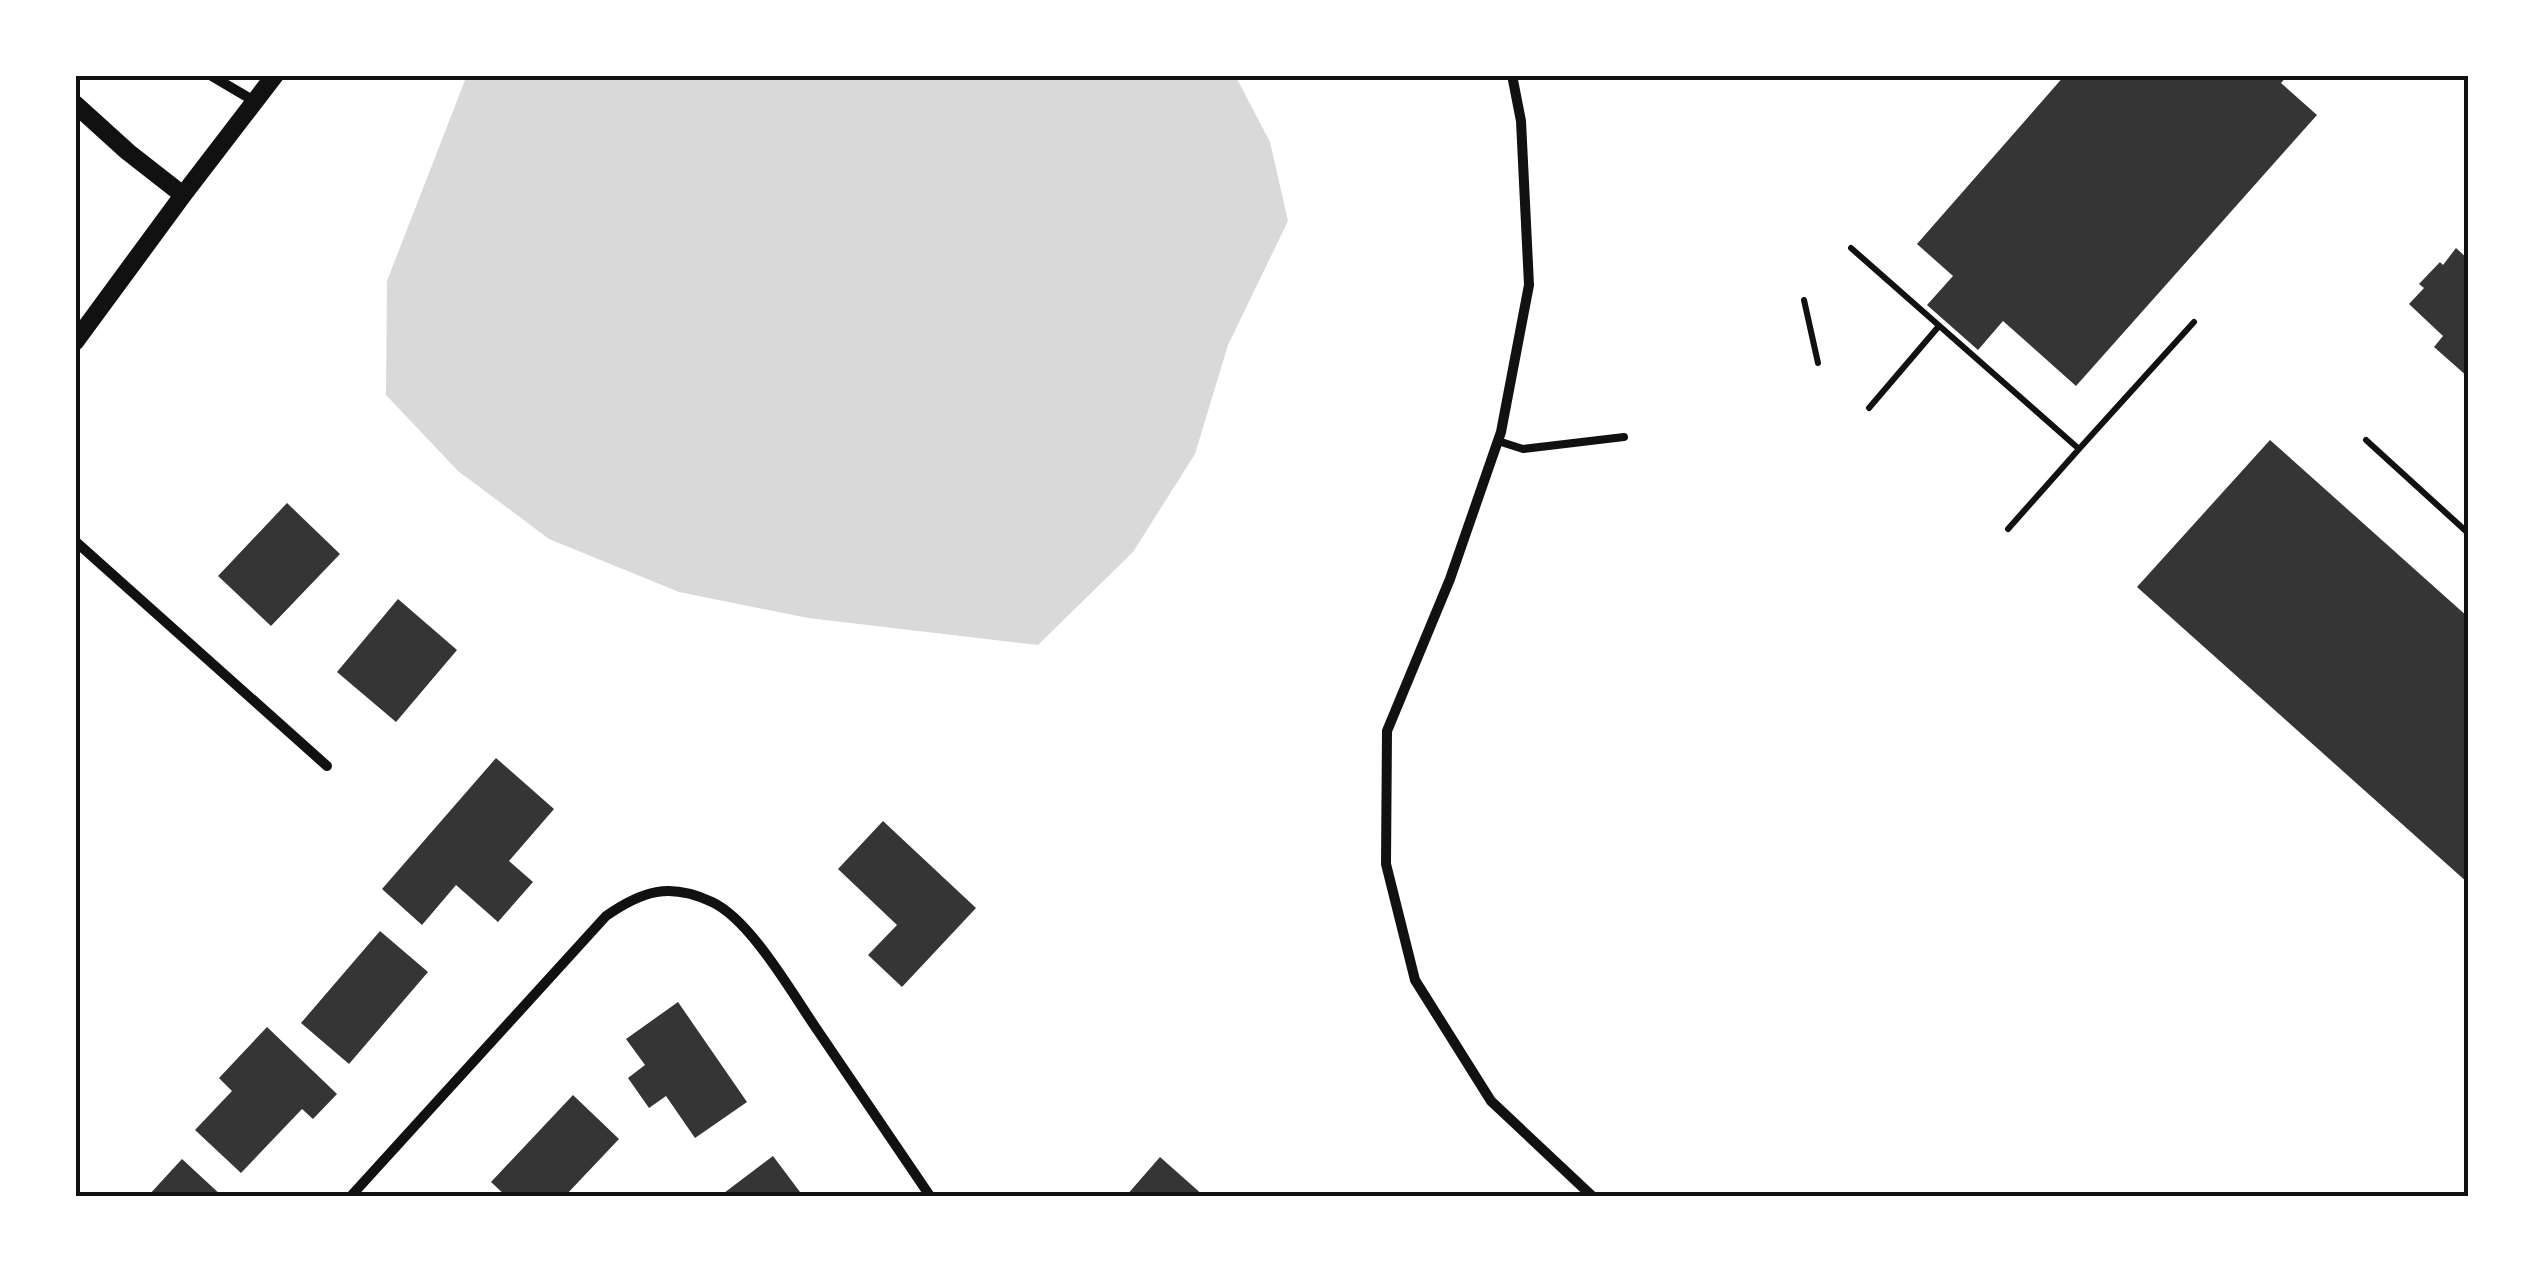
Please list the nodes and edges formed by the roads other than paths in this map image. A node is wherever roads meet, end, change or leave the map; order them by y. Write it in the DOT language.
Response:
graph roads {
  1 [pos="210,75"];
  2 [pos="275,75"];
  3 [pos="1512,75"];
  4 [pos="254,101"];
  5 [pos="75,104"];
  6 [pos="182,196"];
  7 [pos="75,342"];
  8 [pos="1624,437"];
  9 [pos="1498,441"];
  10 [pos="75,541"];
  11 [pos="327,766"];
  12 [pos="352,1196"];
  13 [pos="930,1196"];
  14 [pos="1592,1196"];
  1 -- 4 [label="street"];
  2 -- 4 [label="street"];
  3 -- 9 [label="street"];
  4 -- 6 [label="street"];
  5 -- 6 [label="street"];
  6 -- 7 [label="street"];
  8 -- 9 [label="lane"];
  9 -- 14 [label="street"];
  10 -- 11 [label="street"];
  12 -- 13 [label="street"];
}
